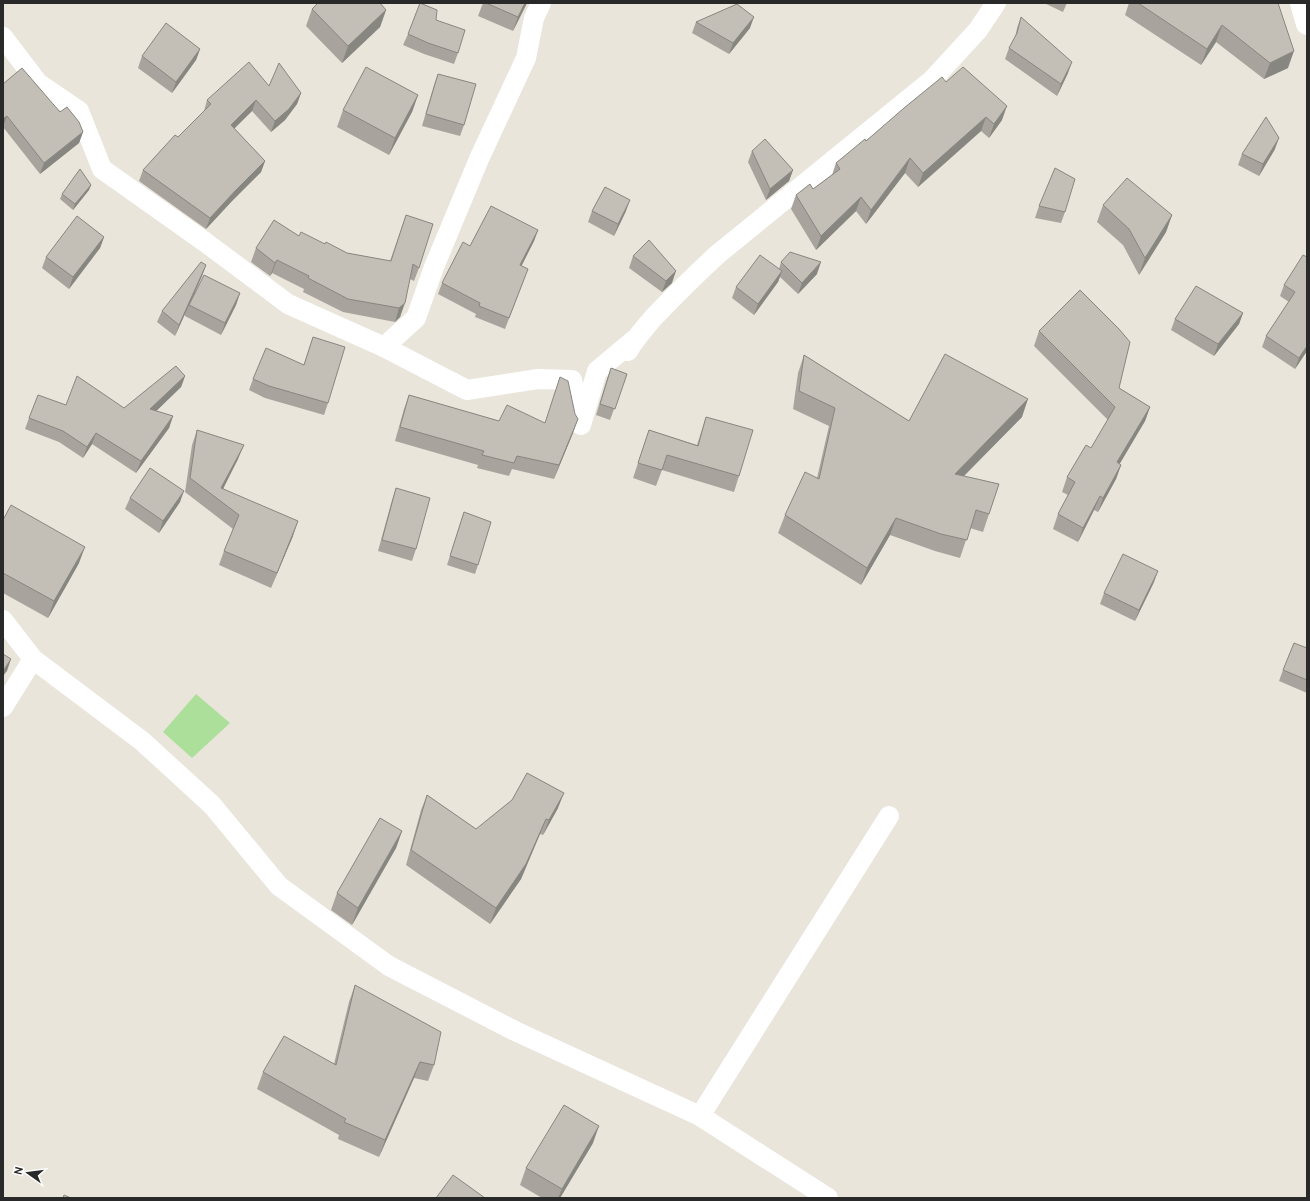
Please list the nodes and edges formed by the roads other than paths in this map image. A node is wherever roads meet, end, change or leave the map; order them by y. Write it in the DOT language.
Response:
graph roads {
  1 [pos="541,3"];
  2 [pos="996,3"];
  3 [pos="1301,3"];
  4 [pos="1307,24"];
  5 [pos="3,37"];
  6 [pos="634,340"];
  7 [pos="384,347"];
  8 [pos="624,358"];
  9 [pos="3,620"];
  10 [pos="33,659"];
  11 [pos="3,707"];
  12 [pos="889,816"];
  13 [pos="700,1116"];
  14 [pos="828,1198"];
  1 -- 7 [label="street"];
  2 -- 6 [label="street"];
  3 -- 4 [label="main road"];
  5 -- 7 [label="street"];
  6 -- 7 [label="street"];
  6 -- 8 [label="street"];
  9 -- 10 [label="street"];
  10 -- 11 [label="street"];
  10 -- 13 [label="street"];
  12 -- 13 [label="street"];
  13 -- 14 [label="street"];
}
